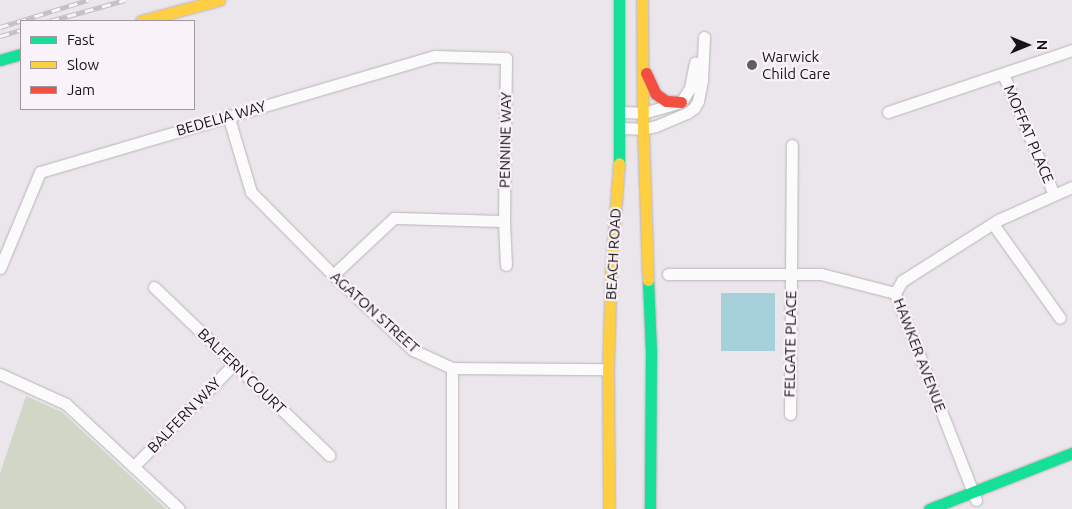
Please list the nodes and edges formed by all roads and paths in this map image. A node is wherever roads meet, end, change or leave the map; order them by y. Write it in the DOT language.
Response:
graph roads {
  1 [pos="219,0"];
  2 [pos="619,0"];
  3 [pos="642,0"];
  4 [pos="145,20"];
  5 [pos="704,37"];
  6 [pos="1072,50"];
  7 [pos="20,54"];
  8 [pos="506,58"];
  9 [pos="0,60"];
  10 [pos="695,62"];
  11 [pos="642,63"];
  12 [pos="1003,74"];
  13 [pos="681,102"];
  14 [pos="620,112"];
  15 [pos="888,112"];
  16 [pos="643,113"];
  17 [pos="228,115"];
  18 [pos="620,128"];
  19 [pos="643,129"];
  20 [pos="792,145"];
  21 [pos="1072,187"];
  22 [pos="1054,195"];
  23 [pos="504,221"];
  24 [pos="994,224"];
  25 [pos="506,265"];
  26 [pos="0,268"];
  27 [pos="668,274"];
  28 [pos="791,274"];
  29 [pos="333,275"];
  30 [pos="154,287"];
  31 [pos="895,293"];
  32 [pos="1060,318"];
  33 [pos="234,364"];
  34 [pos="452,368"];
  35 [pos="608,369"];
  36 [pos="0,374"];
  37 [pos="790,414"];
  38 [pos="1072,453"];
  39 [pos="329,455"];
  40 [pos="1072,463"];
  41 [pos="134,466"];
  42 [pos="974,495"];
  43 [pos="179,509"];
  44 [pos="452,509"];
  45 [pos="609,509"];
  46 [pos="650,509"];
  47 [pos="930,509"];
  48 [pos="954,509"];
  1 -- 4 [label="main road"];
  2 -- 14 [label="main road, BEACH ROAD"];
  3 -- 11 [label="main road, BEACH ROAD"];
  5 -- 19 [label="street"];
  6 -- 12 [label="street, MOFFAT PLACE"];
  7 -- 9 [label="main road"];
  8 -- 17 [label="street, BEDELIA WAY"];
  8 -- 23 [label="street, PENNINE WAY"];
  10 -- 13 [label="street"];
  11 -- 13 [label="main road"];
  11 -- 16 [label="main road, BEACH ROAD"];
  12 -- 15 [label="street, MOFFAT PLACE"];
  12 -- 22 [label="street, MOFFAT PLACE"];
  13 -- 16 [label="street"];
  14 -- 16 [label="street"];
  14 -- 18 [label="main road, BEACH ROAD"];
  16 -- 19 [label="main road, BEACH ROAD"];
  17 -- 26 [label="street, BEDELIA WAY"];
  17 -- 29 [label="street, AGATON STREET"];
  18 -- 19 [label="street"];
  18 -- 35 [label="main road, BEACH ROAD"];
  19 -- 46 [label="main road, BEACH ROAD"];
  20 -- 28 [label="street, FELGATE PLACE"];
  21 -- 22 [label="street, HAWKER AVENUE"];
  22 -- 24 [label="street, HAWKER AVENUE"];
  23 -- 25 [label="street, PENNINE WAY"];
  23 -- 29 [label="street"];
  24 -- 31 [label="street, HAWKER AVENUE"];
  24 -- 32 [label="street"];
  27 -- 28 [label="street, FELGATE PLACE"];
  28 -- 31 [label="street, FELGATE PLACE"];
  28 -- 37 [label="street, FELGATE PLACE"];
  29 -- 34 [label="street, AGATON STREET"];
  30 -- 33 [label="street, BALFERN COURT"];
  31 -- 42 [label="street, HAWKER AVENUE"];
  33 -- 39 [label="street, BALFERN COURT"];
  33 -- 41 [label="street, BALFERN WAY"];
  34 -- 35 [label="street, AGATON STREET"];
  34 -- 44 [label="street"];
  35 -- 45 [label="main road, BEACH ROAD"];
  36 -- 41 [label="street"];
  38 -- 42 [label="main road"];
  40 -- 42 [label="main road"];
  41 -- 43 [label="street"];
  42 -- 47 [label="main road"];
  42 -- 48 [label="main road"];
}
